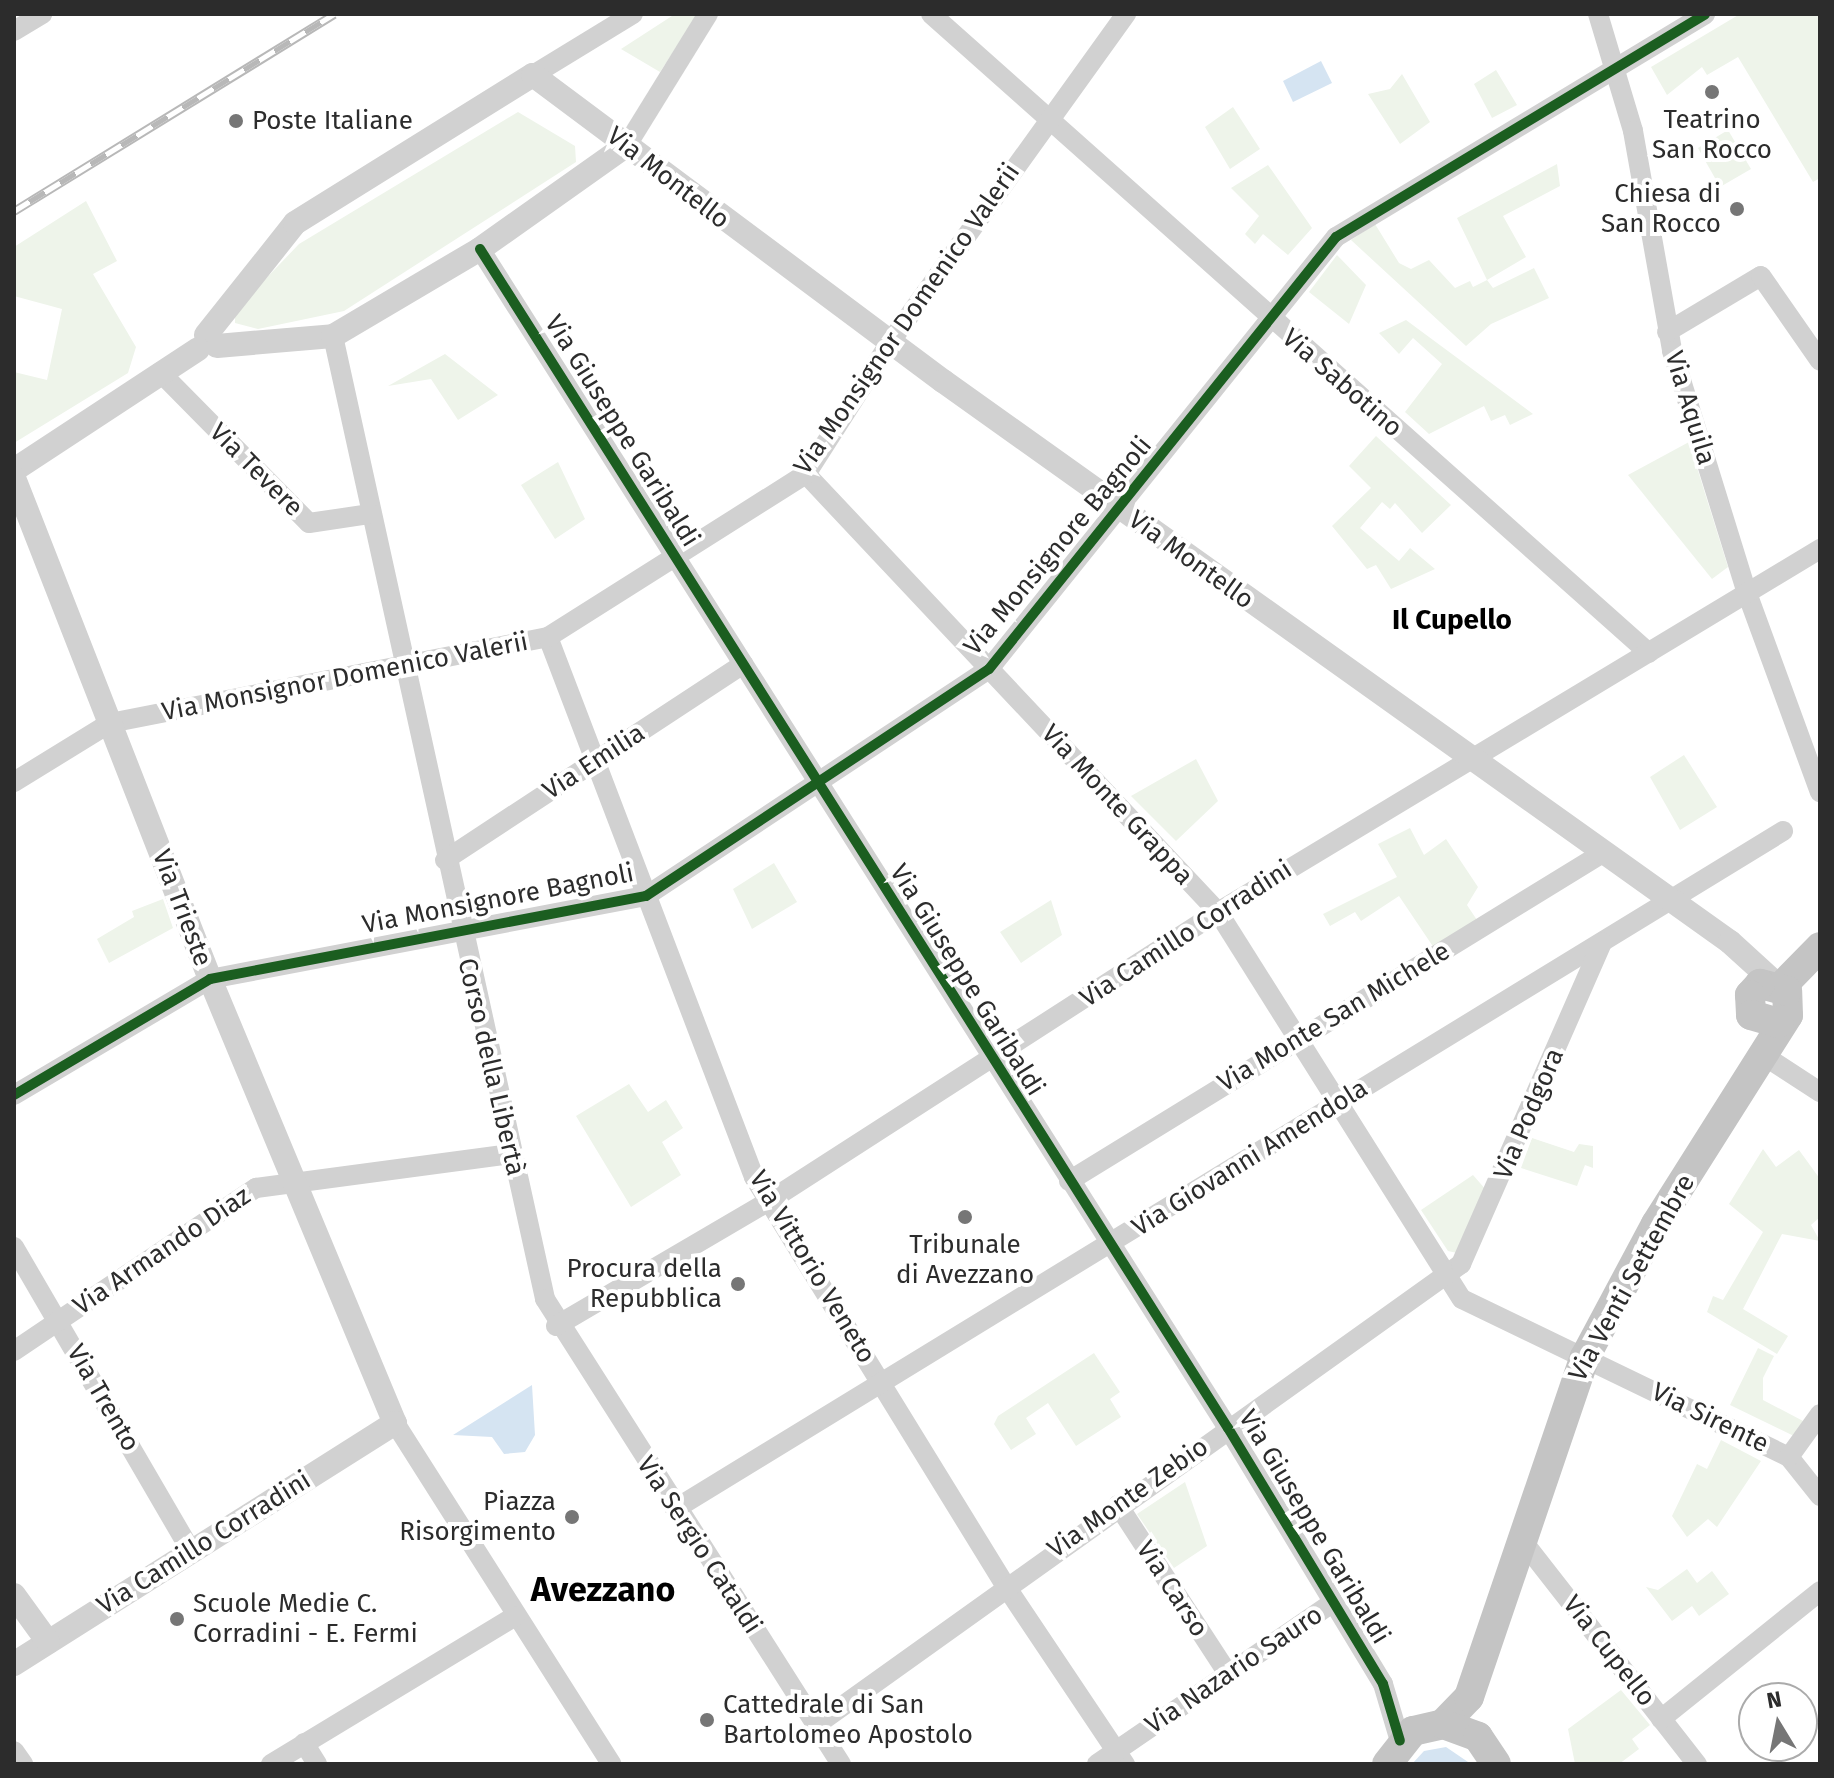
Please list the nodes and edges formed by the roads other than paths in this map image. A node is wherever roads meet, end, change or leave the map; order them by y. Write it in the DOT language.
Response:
graph roads {
  1 [pos="42,14"];
  2 [pos="633,14"];
  3 [pos="708,14"];
  4 [pos="931,14"];
  5 [pos="1126,14"];
  6 [pos="1598,14"];
  7 [pos="1705,14"];
  8 [pos="14,31"];
  9 [pos="1616,68"];
  10 [pos="533,75"];
  11 [pos="1049,118"];
  12 [pos="627,145"];
  13 [pos="480,249"];
  14 [pos="1271,320"];
  15 [pos="1667,332"];
  16 [pos="333,336"];
  17 [pos="891,341"];
  18 [pos="207,344"];
  19 [pos="1820,361"];
  20 [pos="160,372"];
  21 [pos="14,470"];
  22 [pos="806,474"];
  23 [pos="14,478"];
  24 [pos="1119,508"];
  25 [pos="370,514"];
  26 [pos="1820,549"];
  27 [pos="676,557"];
  28 [pos="1747,593"];
  29 [pos="548,637"];
  30 [pos="1649,653"];
  31 [pos="402,663"];
  32 [pos="743,664"];
  33 [pos="989,669"];
  34 [pos="110,723"];
  35 [pos="1470,757"];
  36 [pos="595,762"];
  37 [pos="14,782"];
  38 [pos="818,783"];
  39 [pos="1820,792"];
  40 [pos="1783,831"];
  41 [pos="1601,854"];
  42 [pos="445,860"];
  43 [pos="646,896"];
  44 [pos="1666,899"];
  45 [pos="1218,912"];
  46 [pos="458,929"];
  47 [pos="1602,943"];
  48 [pos="1820,947"];
  49 [pos="1820,977"];
  50 [pos="210,979"];
  51 [pos="1773,1003"];
  52 [pos="1294,1040"];
  53 [pos="1763,1055"];
  54 [pos="991,1060"];
  55 [pos="1820,1092"];
  56 [pos="14,1095"];
  57 [pos="1336,1103"];
  58 [pos="511,1154"];
  59 [pos="295,1180"];
  60 [pos="1069,1181"];
  61 [pos="769,1201"];
  62 [pos="1109,1244"];
  63 [pos="14,1247"];
  64 [pos="1444,1277"];
  65 [pos="58,1321"];
  66 [pos="556,1326"];
  67 [pos="14,1351"];
  68 [pos="1585,1357"];
  69 [pos="884,1385"];
  70 [pos="1820,1414"];
  71 [pos="395,1423"];
  72 [pos="1228,1428"];
  73 [pos="1789,1457"];
  74 [pos="1820,1496"];
  75 [pos="1118,1505"];
  76 [pos="675,1509"];
  77 [pos="1521,1539"];
  78 [pos="190,1550"];
  79 [pos="1005,1585"];
  80 [pos="1820,1591"];
  81 [pos="14,1595"];
  82 [pos="1332,1603"];
  83 [pos="515,1616"];
  84 [pos="48,1642"];
  85 [pos="14,1664"];
  86 [pos="1227,1672"];
  87 [pos="1469,1697"];
  88 [pos="1661,1719"];
  89 [pos="1443,1724"];
  90 [pos="816,1725"];
  91 [pos="1478,1737"];
  92 [pos="304,1743"];
  93 [pos="14,1751"];
  94 [pos="1394,1752"];
  95 [pos="1121,1757"];
  96 [pos="23,1764"];
  97 [pos="271,1764"];
  98 [pos="317,1764"];
  99 [pos="611,1764"];
  100 [pos="841,1764"];
  101 [pos="1097,1764"];
  102 [pos="1496,1764"];
  103 [pos="1697,1764"];
  1 -- 8 [label="street"];
  2 -- 10 [label="street"];
  3 -- 12 [label="street"];
  4 -- 11 [label="street, Via Sabotino"];
  5 -- 11 [label="street, Via Monsignor Domenico Valerii"];
  6 -- 9 [label="street, Via Aquila"];
  7 -- 9 [label="street, Via Monsignore Bagnoli"];
  9 -- 14 [label="street, Via Monsignore Bagnoli"];
  9 -- 15 [label="street, Via Aquila"];
  10 -- 12 [label="street, Via Montello"];
  10 -- 18 [label="street"];
  11 -- 14 [label="street, Via Sabotino"];
  11 -- 17 [label="street, Via Monsignor Domenico Valerii"];
  12 -- 13 [label="street"];
  12 -- 17 [label="street, Via Montello"];
  13 -- 16 [label="street"];
  13 -- 27 [label="street, Via Giuseppe Garibaldi"];
  14 -- 24 [label="street, Via Monsignore Bagnoli"];
  14 -- 30 [label="street, Via Sabotino"];
  15 -- 19 [label="street"];
  15 -- 28 [label="street, Via Aquila"];
  16 -- 18 [label="street"];
  16 -- 25 [label="street, Corso della Libertà"];
  17 -- 22 [label="street, Via Monsignor Domenico Valerii"];
  17 -- 24 [label="street, Via Montello"];
  18 -- 20 [label="street"];
  20 -- 21 [label="street"];
  20 -- 25 [label="street, Via Tevere"];
  22 -- 27 [label="street, Via Monsignor Domenico Valerii"];
  22 -- 33 [label="street, Via Monte Grappa"];
  23 -- 34 [label="street, Via Trieste"];
  24 -- 33 [label="street, Via Monsignore Bagnoli"];
  24 -- 35 [label="street, Via Montello"];
  25 -- 31 [label="street, Corso della Libertà"];
  26 -- 28 [label="street, Via Camillo Corradini"];
  27 -- 29 [label="street, Via Monsignor Domenico Valerii"];
  27 -- 32 [label="street, Via Giuseppe Garibaldi"];
  28 -- 30 [label="street, Via Camillo Corradini"];
  28 -- 39 [label="street, Via Aquila"];
  29 -- 31 [label="street, Via Monsignor Domenico Valerii"];
  29 -- 36 [label="street, Via Vittorio Veneto"];
  30 -- 35 [label="street, Via Camillo Corradini"];
  31 -- 34 [label="street, Via Monsignor Domenico Valerii"];
  31 -- 42 [label="street, Corso della Libertà"];
  32 -- 36 [label="street, Via Emilia"];
  32 -- 38 [label="street, Via Giuseppe Garibaldi"];
  33 -- 38 [label="street, Via Monsignore Bagnoli"];
  33 -- 45 [label="street, Via Monte Grappa"];
  34 -- 37 [label="street, Via Monsignor Domenico Valerii"];
  34 -- 50 [label="street, Via Trieste"];
  35 -- 41 [label="street, Via Montello"];
  35 -- 45 [label="street, Via Camillo Corradini"];
  36 -- 42 [label="street, Via Emilia"];
  36 -- 43 [label="street, Via Vittorio Veneto"];
  38 -- 43 [label="street, Via Monsignore Bagnoli"];
  38 -- 54 [label="street, Via Giuseppe Garibaldi"];
  40 -- 44 [label="street, Via Giovanni Amendola"];
  41 -- 44 [label="street, Via Montello"];
  41 -- 52 [label="street, Via Monte San Michele"];
  42 -- 46 [label="street, Corso della Libertà"];
  43 -- 46 [label="street, Via Monsignore Bagnoli"];
  43 -- 61 [label="street, Via Vittorio Veneto"];
  44 -- 47 [label="street, Via Giovanni Amendola"];
  44 -- 51 [label="street, Via Montello"];
  45 -- 52 [label="street, Via Monte Grappa"];
  45 -- 54 [label="street, Via Camillo Corradini"];
  46 -- 50 [label="street, Via Monsignore Bagnoli"];
  46 -- 58 [label="street, Corso della Libertà"];
  47 -- 57 [label="street, Via Giovanni Amendola"];
  47 -- 64 [label="street, Via Podgora"];
  48 -- 51 [label="main road"];
  49 -- 51 [label="main road"];
  50 -- 56 [label="street, Via Monsignore Bagnoli"];
  50 -- 59 [label="street, Via Trieste"];
  51 -- 53 [label="main road"];
  52 -- 57 [label="street, Via Monte Grappa"];
  52 -- 60 [label="street, Via Monte San Michele"];
  53 -- 55 [label="street"];
  53 -- 68 [label="main road, Via Venti Settembre"];
  54 -- 60 [label="street, Via Giuseppe Garibaldi"];
  54 -- 61 [label="street, Via Camillo Corradini"];
  57 -- 62 [label="street, Via Giovanni Amendola"];
  57 -- 64 [label="street, Via Monte Grappa"];
  58 -- 59 [label="street, Via Armando Diaz"];
  58 -- 66 [label="street, Corso della Libertà"];
  59 -- 65 [label="street, Via Armando Diaz"];
  59 -- 71 [label="street, Via Trieste"];
  60 -- 62 [label="street, Via Giuseppe Garibaldi"];
  61 -- 66 [label="street, Via Camillo Corradini"];
  61 -- 69 [label="street, Via Vittorio Veneto"];
  62 -- 69 [label="street, Via Giovanni Amendola"];
  62 -- 72 [label="street, Via Giuseppe Garibaldi"];
  63 -- 65 [label="street, Via Trento"];
  64 -- 68 [label="street, Via Monte Grappa"];
  64 -- 72 [label="street, Via Monte Zebio"];
  65 -- 67 [label="street, Via Armando Diaz"];
  65 -- 78 [label="street, Via Trento"];
  66 -- 76 [label="street, Via Sergio Cataldi"];
  68 -- 73 [label="street, Via Sirente"];
  68 -- 77 [label="main road, Via Venti Settembre"];
  69 -- 76 [label="street, Via Giovanni Amendola"];
  69 -- 79 [label="street, Via Vittorio Veneto"];
  70 -- 73 [label="street"];
  71 -- 78 [label="street, Via Camillo Corradini"];
  71 -- 83 [label="street"];
  72 -- 75 [label="street, Via Monte Zebio"];
  72 -- 82 [label="street, Via Giuseppe Garibaldi"];
  73 -- 74 [label="street, Via Sirente"];
  75 -- 79 [label="street, Via Monte Zebio"];
  75 -- 86 [label="street, Via Carso"];
  76 -- 90 [label="street, Via Sergio Cataldi"];
  77 -- 87 [label="main road, Via Venti Settembre"];
  77 -- 88 [label="street, Via Cupello"];
  78 -- 84 [label="street, Via Camillo Corradini"];
  79 -- 90 [label="street, Via Monte Zebio"];
  79 -- 95 [label="street, Via Vittorio Veneto"];
  80 -- 88 [label="street"];
  81 -- 84 [label="street"];
  82 -- 86 [label="street, Via Nazario Sauro"];
  82 -- 94 [label="street, Via Giuseppe Garibaldi"];
  83 -- 92 [label="street"];
  83 -- 99 [label="street"];
  84 -- 85 [label="street, Via Camillo Corradini"];
  86 -- 95 [label="street, Via Nazario Sauro"];
  87 -- 89 [label="main road, Via Venti Settembre"];
  87 -- 91 [label="main road"];
  88 -- 103 [label="street, Via Cupello"];
  89 -- 91 [label="main road"];
  89 -- 94 [label="main road"];
  90 -- 100 [label="street, Via Sergio Cataldi"];
  91 -- 102 [label="main road"];
  92 -- 97 [label="street"];
  92 -- 98 [label="street"];
  93 -- 96 [label="street"];
  95 -- 101 [label="street, Via Nazario Sauro"];
}
